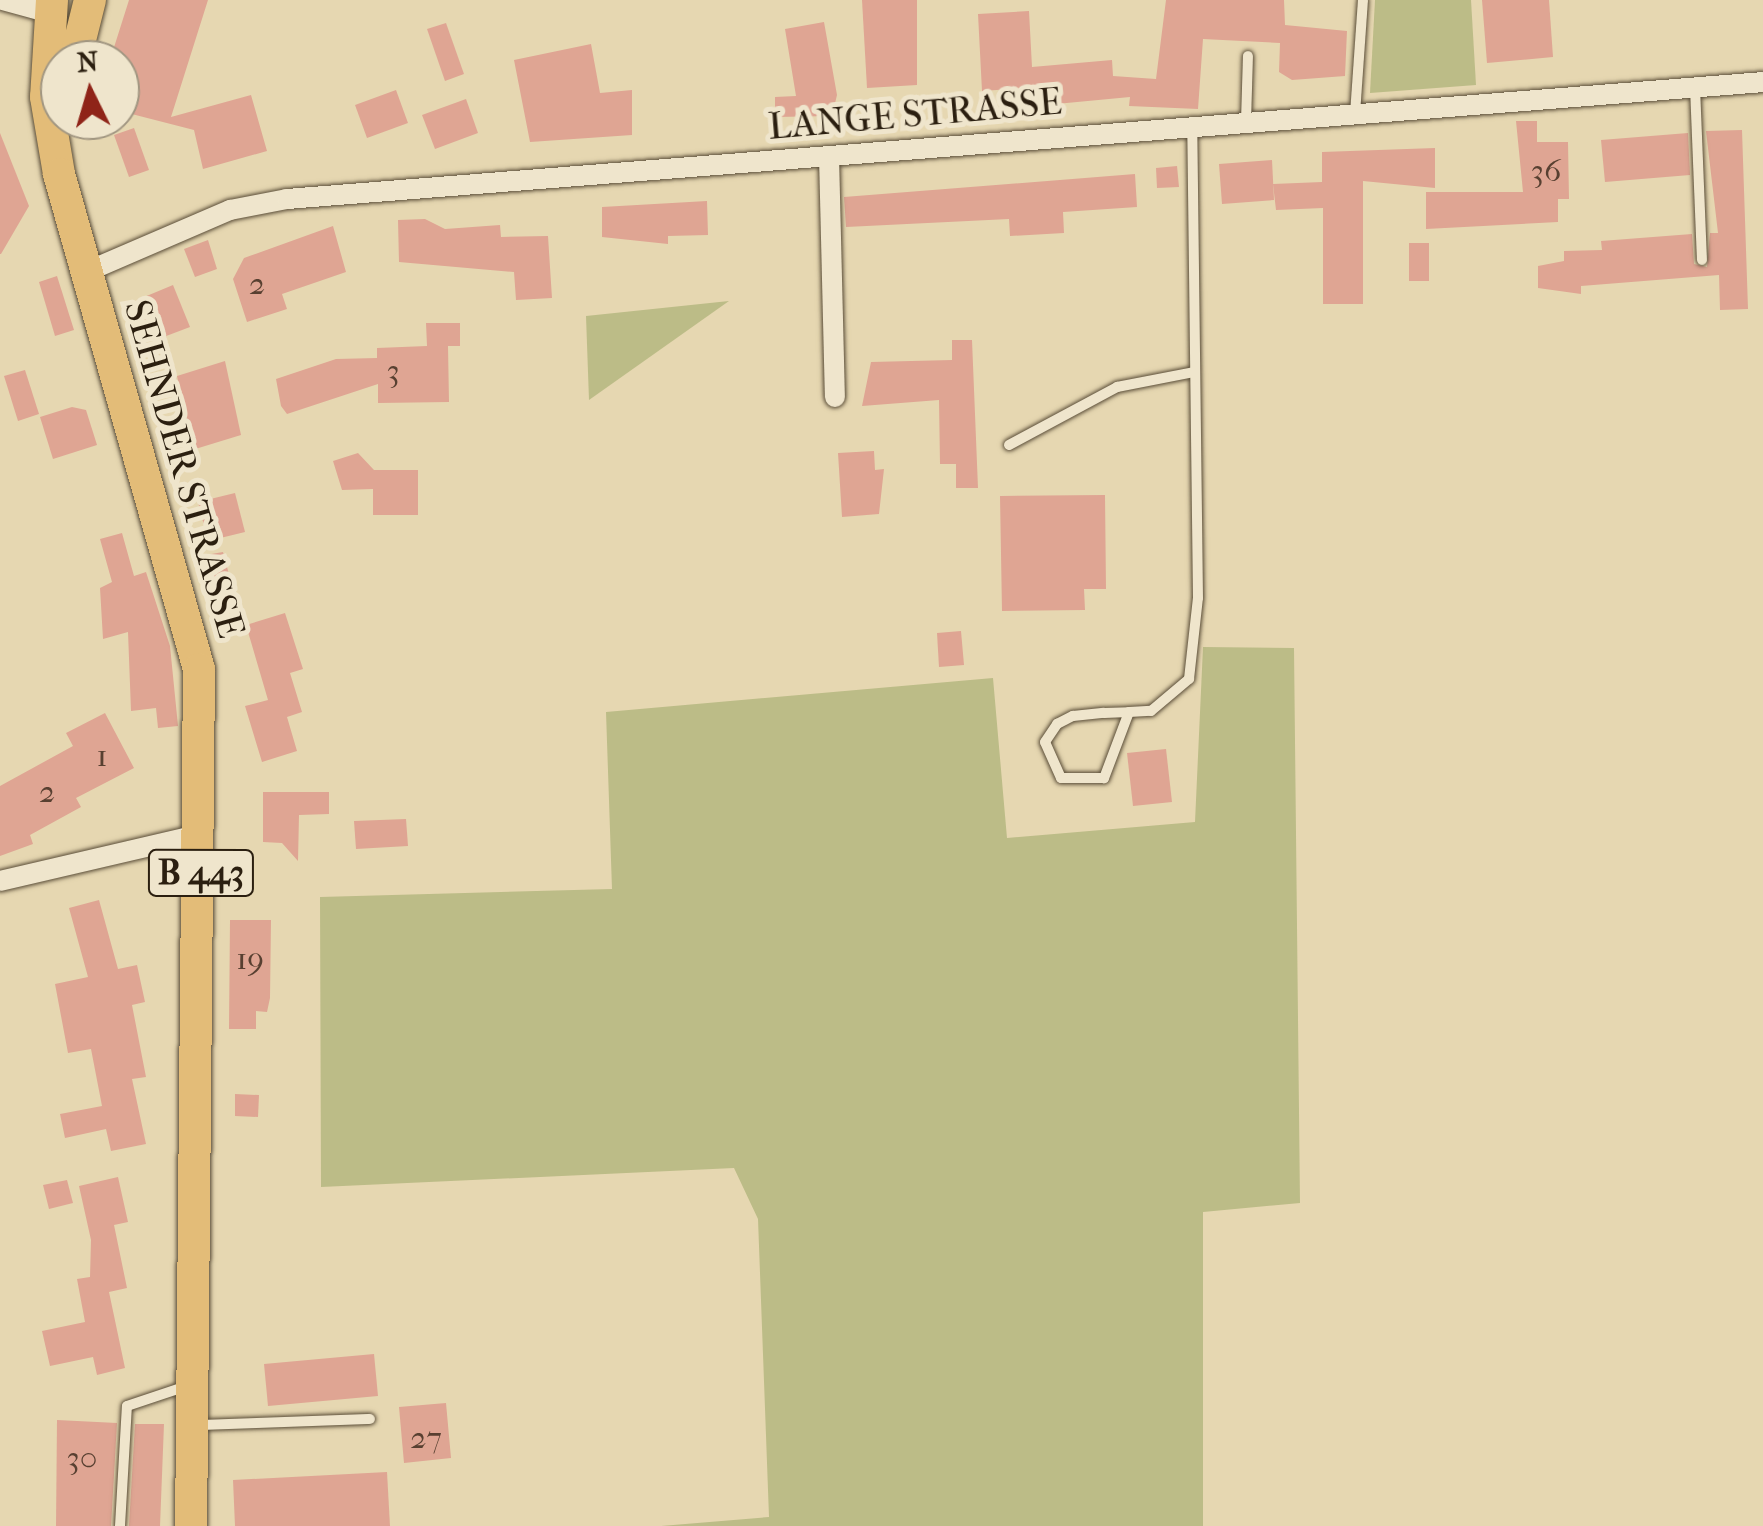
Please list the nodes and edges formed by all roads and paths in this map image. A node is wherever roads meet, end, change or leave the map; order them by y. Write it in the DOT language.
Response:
graph roads {
  1 [pos="2,0"];
  2 [pos="1363,0"];
  3 [pos="51,6"];
  4 [pos="87,11"];
  5 [pos="80,40"];
  6 [pos="1248,56"];
  7 [pos="1763,82"];
  8 [pos="1695,86"];
  9 [pos="1355,114"];
  10 [pos="1246,122"];
  11 [pos="1192,127"];
  12 [pos="70,140"];
  13 [pos="829,156"];
  14 [pos="77,238"];
  15 [pos="1702,260"];
  16 [pos="86,272"];
  17 [pos="1194,372"];
  18 [pos="835,396"];
  19 [pos="1009,446"];
  20 [pos="1129,712"];
  21 [pos="202,834"];
  22 [pos="0,882"];
  23 [pos="194,1383"];
  24 [pos="370,1418"];
  25 [pos="193,1425"];
  26 [pos="120,1526"];
  27 [pos="191,1526"];
  1 -- 3 [label="street"];
  2 -- 9 [label="lane"];
  3 -- 4 [label="street"];
  3 -- 14 [label="main road, SEHNDER STRASSE / B 443"];
  4 -- 5 [label="main road"];
  6 -- 10 [label="lane"];
  7 -- 8 [label="street, LANGE STRASSE"];
  8 -- 9 [label="street, LANGE STRASSE"];
  8 -- 15 [label="lane"];
  9 -- 10 [label="street, LANGE STRASSE"];
  10 -- 11 [label="street, LANGE STRASSE"];
  11 -- 13 [label="street, LANGE STRASSE"];
  11 -- 17 [label="lane"];
  12 -- 14 [label="main road, SEHNDER STRASSE / B 443"];
  13 -- 16 [label="street, LANGE STRASSE"];
  13 -- 18 [label="street"];
  14 -- 16 [label="main road, SEHNDER STRASSE / B 443"];
  16 -- 21 [label="main road, SEHNDER STRASSE / B 443"];
  17 -- 19 [label="lane"];
  17 -- 20 [label="lane"];
  20 -- 20 [label="lane"];
  21 -- 22 [label="street"];
  21 -- 23 [label="main road, SEHNDER STRASSE / B 443"];
  23 -- 25 [label="main road, SEHNDER STRASSE / B 443"];
  23 -- 26 [label="lane"];
  24 -- 25 [label="lane"];
  25 -- 27 [label="main road, SEHNDER STRASSE / B 443"];
}
